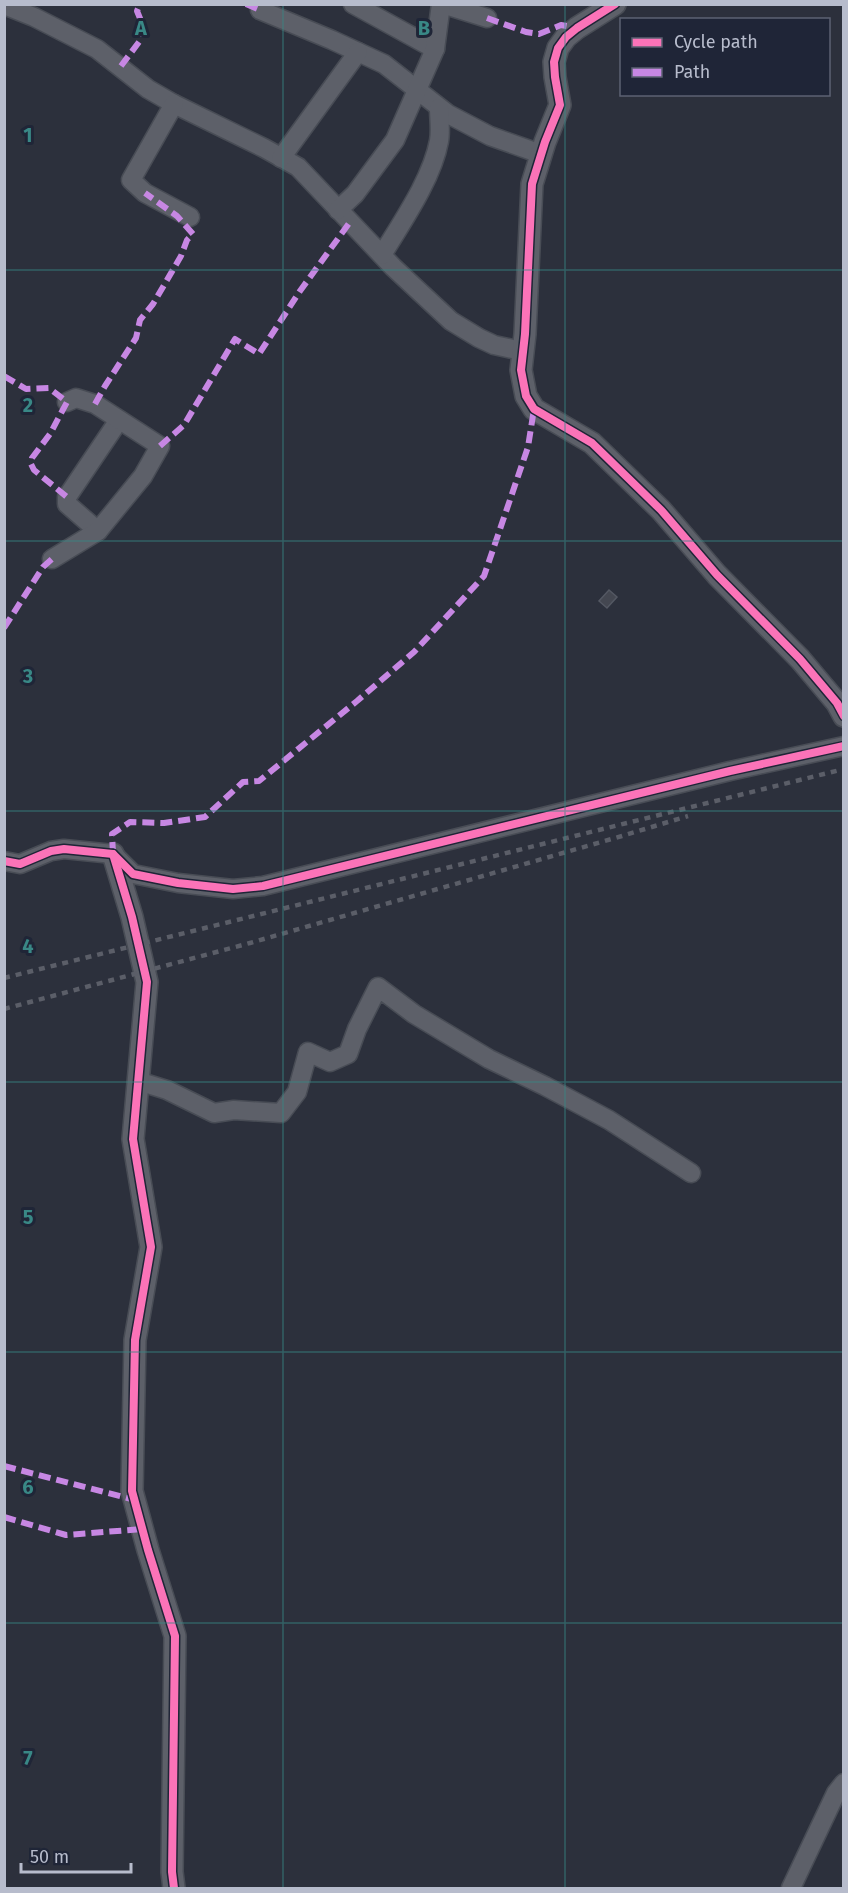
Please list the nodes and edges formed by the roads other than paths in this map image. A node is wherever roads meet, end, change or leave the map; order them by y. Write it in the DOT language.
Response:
graph roads {
  1 [pos="263,4"];
  2 [pos="353,4"];
  3 [pos="441,4"];
  4 [pos="615,4"];
  5 [pos="4,5"];
  6 [pos="487,18"];
  7 [pos="435,49"];
  8 [pos="358,52"];
  9 [pos="417,91"];
  10 [pos="174,104"];
  11 [pos="439,108"];
  12 [pos="541,154"];
  13 [pos="281,158"];
  14 [pos="338,210"];
  15 [pos="190,217"];
  16 [pos="382,255"];
  17 [pos="522,351"];
  18 [pos="67,402"];
  19 [pos="119,420"];
  20 [pos="98,531"];
  21 [pos="52,559"];
  22 [pos="843,716"];
  23 [pos="843,746"];
  24 [pos="113,854"];
  25 [pos="4,861"];
  26 [pos="138,1081"];
  27 [pos="691,1173"];
  28 [pos="843,1783"];
  29 [pos="174,1888"];
  30 [pos="791,1888"];
  1 -- 8 [label="street"];
  2 -- 7 [label="street"];
  3 -- 6 [label="street"];
  3 -- 7 [label="street"];
  4 -- 12 [label="street"];
  5 -- 10 [label="street"];
  7 -- 9 [label="street"];
  8 -- 9 [label="street"];
  8 -- 13 [label="street"];
  9 -- 11 [label="street"];
  9 -- 14 [label="street"];
  10 -- 13 [label="street"];
  10 -- 15 [label="street"];
  11 -- 12 [label="street"];
  11 -- 16 [label="street"];
  12 -- 17 [label="street"];
  13 -- 14 [label="street"];
  14 -- 16 [label="street"];
  16 -- 17 [label="street"];
  17 -- 22 [label="street"];
  18 -- 19 [label="street"];
  19 -- 20 [label="street"];
  19 -- 20 [label="street"];
  20 -- 21 [label="street"];
  23 -- 24 [label="street"];
  24 -- 25 [label="street"];
  24 -- 26 [label="street"];
  26 -- 27 [label="street"];
  26 -- 29 [label="street"];
  28 -- 30 [label="street"];
}
